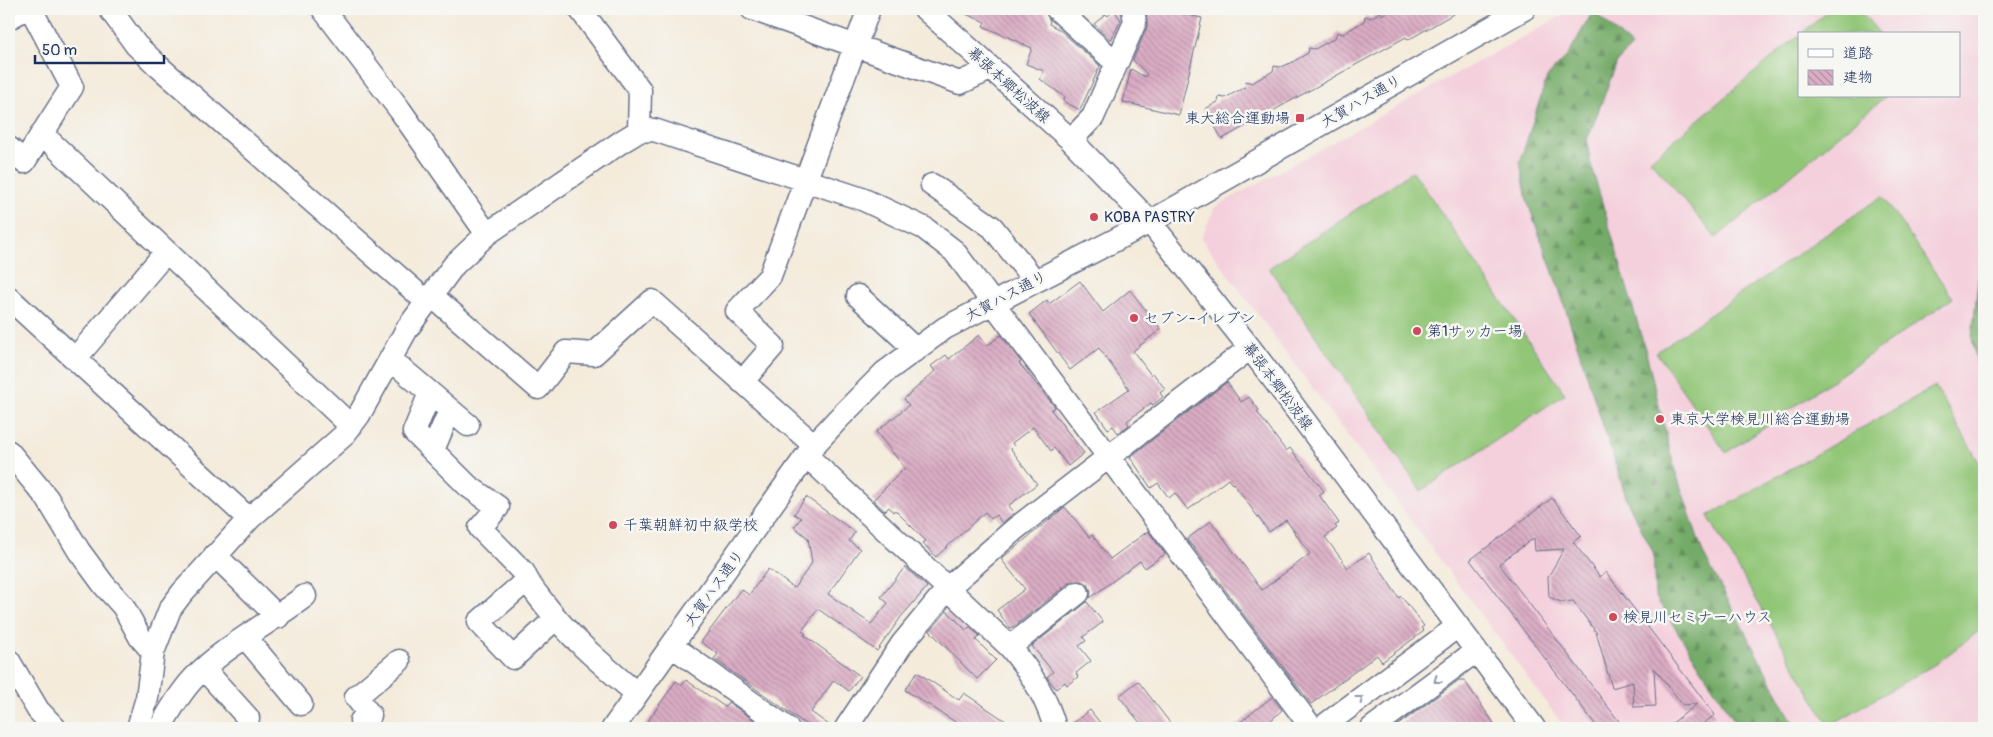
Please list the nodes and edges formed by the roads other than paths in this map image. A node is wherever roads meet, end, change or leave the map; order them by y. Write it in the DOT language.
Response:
graph roads {
  1 [pos="25,9"];
  2 [pos="31,9"];
  3 [pos="110,9"];
  4 [pos="323,9"];
  5 [pos="580,9"];
  6 [pos="752,9"];
  7 [pos="869,9"];
  8 [pos="925,9"];
  9 [pos="1057,9"];
  10 [pos="1134,9"];
  11 [pos="1524,9"];
  12 [pos="9,18"];
  13 [pos="856,44"];
  14 [pos="1115,62"];
  15 [pos="990,69"];
  16 [pos="639,131"];
  17 [pos="42,134"];
  18 [pos="1072,140"];
  19 [pos="9,148"];
  20 [pos="804,181"];
  21 [pos="932,185"];
  22 [pos="1150,222"];
  23 [pos="487,234"];
  24 [pos="166,252"];
  25 [pos="1035,281"];
  26 [pos="858,296"];
  27 [pos="9,298"];
  28 [pos="429,298"];
  29 [pos="992,303"];
  30 [pos="1250,348"];
  31 [pos="916,350"];
  32 [pos="75,358"];
  33 [pos="390,360"];
  34 [pos="742,382"];
  35 [pos="430,393"];
  36 [pos="450,410"];
  37 [pos="468,425"];
  38 [pos="351,426"];
  39 [pos="432,450"];
  40 [pos="811,451"];
  41 [pos="9,452"];
  42 [pos="1109,458"];
  43 [pos="250,519"];
  44 [pos="215,555"];
  45 [pos="526,580"];
  46 [pos="949,587"];
  47 [pos="1078,593"];
  48 [pos="305,596"];
  49 [pos="278,617"];
  50 [pos="555,619"];
  51 [pos="1458,626"];
  52 [pos="246,638"];
  53 [pos="672,646"];
  54 [pos="1010,647"];
  55 [pos="1476,651"];
  56 [pos="152,652"];
  57 [pos="9,661"];
  58 [pos="399,661"];
  59 [pos="204,669"];
  60 [pos="637,694"];
  61 [pos="301,704"];
  62 [pos="248,718"];
  63 [pos="52,727"];
  64 [pos="138,728"];
  65 [pos="160,728"];
  66 [pos="367,728"];
  67 [pos="613,728"];
  68 [pos="787,728"];
  69 [pos="846,728"];
  70 [pos="1055,728"];
  71 [pos="1312,728"];
  72 [pos="1321,728"];
  73 [pos="1372,728"];
  74 [pos="1534,728"];
  1 -- 12 [label="street"];
  2 -- 17 [label="street"];
  3 -- 28 [label="street"];
  4 -- 23 [label="street"];
  5 -- 16 [label="street"];
  6 -- 13 [label="street"];
  7 -- 13 [label="street"];
  8 -- 15 [label="street, 幕張本郷松波線"];
  9 -- 14 [label="street"];
  10 -- 14 [label="street"];
  11 -- 22 [label="street, 大賀ハス通り"];
  13 -- 15 [label="street"];
  13 -- 20 [label="street"];
  14 -- 18 [label="street"];
  15 -- 18 [label="street, 幕張本郷松波線"];
  16 -- 20 [label="street"];
  16 -- 23 [label="street"];
  17 -- 19 [label="street"];
  17 -- 24 [label="street"];
  18 -- 22 [label="street, 幕張本郷松波線"];
  20 -- 29 [label="street"];
  20 -- 34 [label="street"];
  21 -- 25 [label="street"];
  22 -- 25 [label="street, 大賀ハス通り"];
  22 -- 30 [label="street, 幕張本郷松波線"];
  23 -- 28 [label="street"];
  24 -- 32 [label="street"];
  24 -- 38 [label="street"];
  25 -- 29 [label="street, 大賀ハス通り"];
  26 -- 31 [label="street"];
  27 -- 32 [label="street"];
  28 -- 33 [label="street"];
  28 -- 34 [label="street"];
  29 -- 31 [label="street, 大賀ハス通り"];
  29 -- 42 [label="street"];
  30 -- 42 [label="street"];
  30 -- 51 [label="street, 幕張本郷松波線"];
  31 -- 40 [label="street, 大賀ハス通り"];
  32 -- 43 [label="street"];
  33 -- 35 [label="street"];
  33 -- 38 [label="street"];
  34 -- 40 [label="street"];
  35 -- 36 [label="street"];
  35 -- 39 [label="street"];
  36 -- 37 [label="street"];
  36 -- 39 [label="street"];
  38 -- 43 [label="street"];
  39 -- 45 [label="street"];
  40 -- 46 [label="street"];
  40 -- 53 [label="street, 大賀ハス通り"];
  41 -- 56 [label="street"];
  42 -- 46 [label="street"];
  42 -- 71 [label="street"];
  43 -- 44 [label="street"];
  44 -- 49 [label="street"];
  44 -- 56 [label="street"];
  45 -- 50 [label="street"];
  45 -- 50 [label="street"];
  46 -- 54 [label="street"];
  46 -- 69 [label="street"];
  47 -- 54 [label="street"];
  48 -- 49 [label="street"];
  49 -- 52 [label="street"];
  50 -- 60 [label="street"];
  51 -- 55 [label="street, 幕張本郷松波線"];
  72 -- 51 [label="street, one-way"];
  52 -- 59 [label="street"];
  52 -- 61 [label="street"];
  53 -- 60 [label="street, 大賀ハス通り"];
  53 -- 68 [label="street"];
  54 -- 70 [label="street"];
  55 -- 73 [label="street, one-way"];
  55 -- 74 [label="street, 幕張本郷松波線"];
  56 -- 64 [label="street"];
  57 -- 63 [label="street"];
  58 -- 66 [label="street"];
  59 -- 62 [label="street"];
  59 -- 65 [label="street"];
  60 -- 67 [label="street, 大賀ハス通り"];
}
